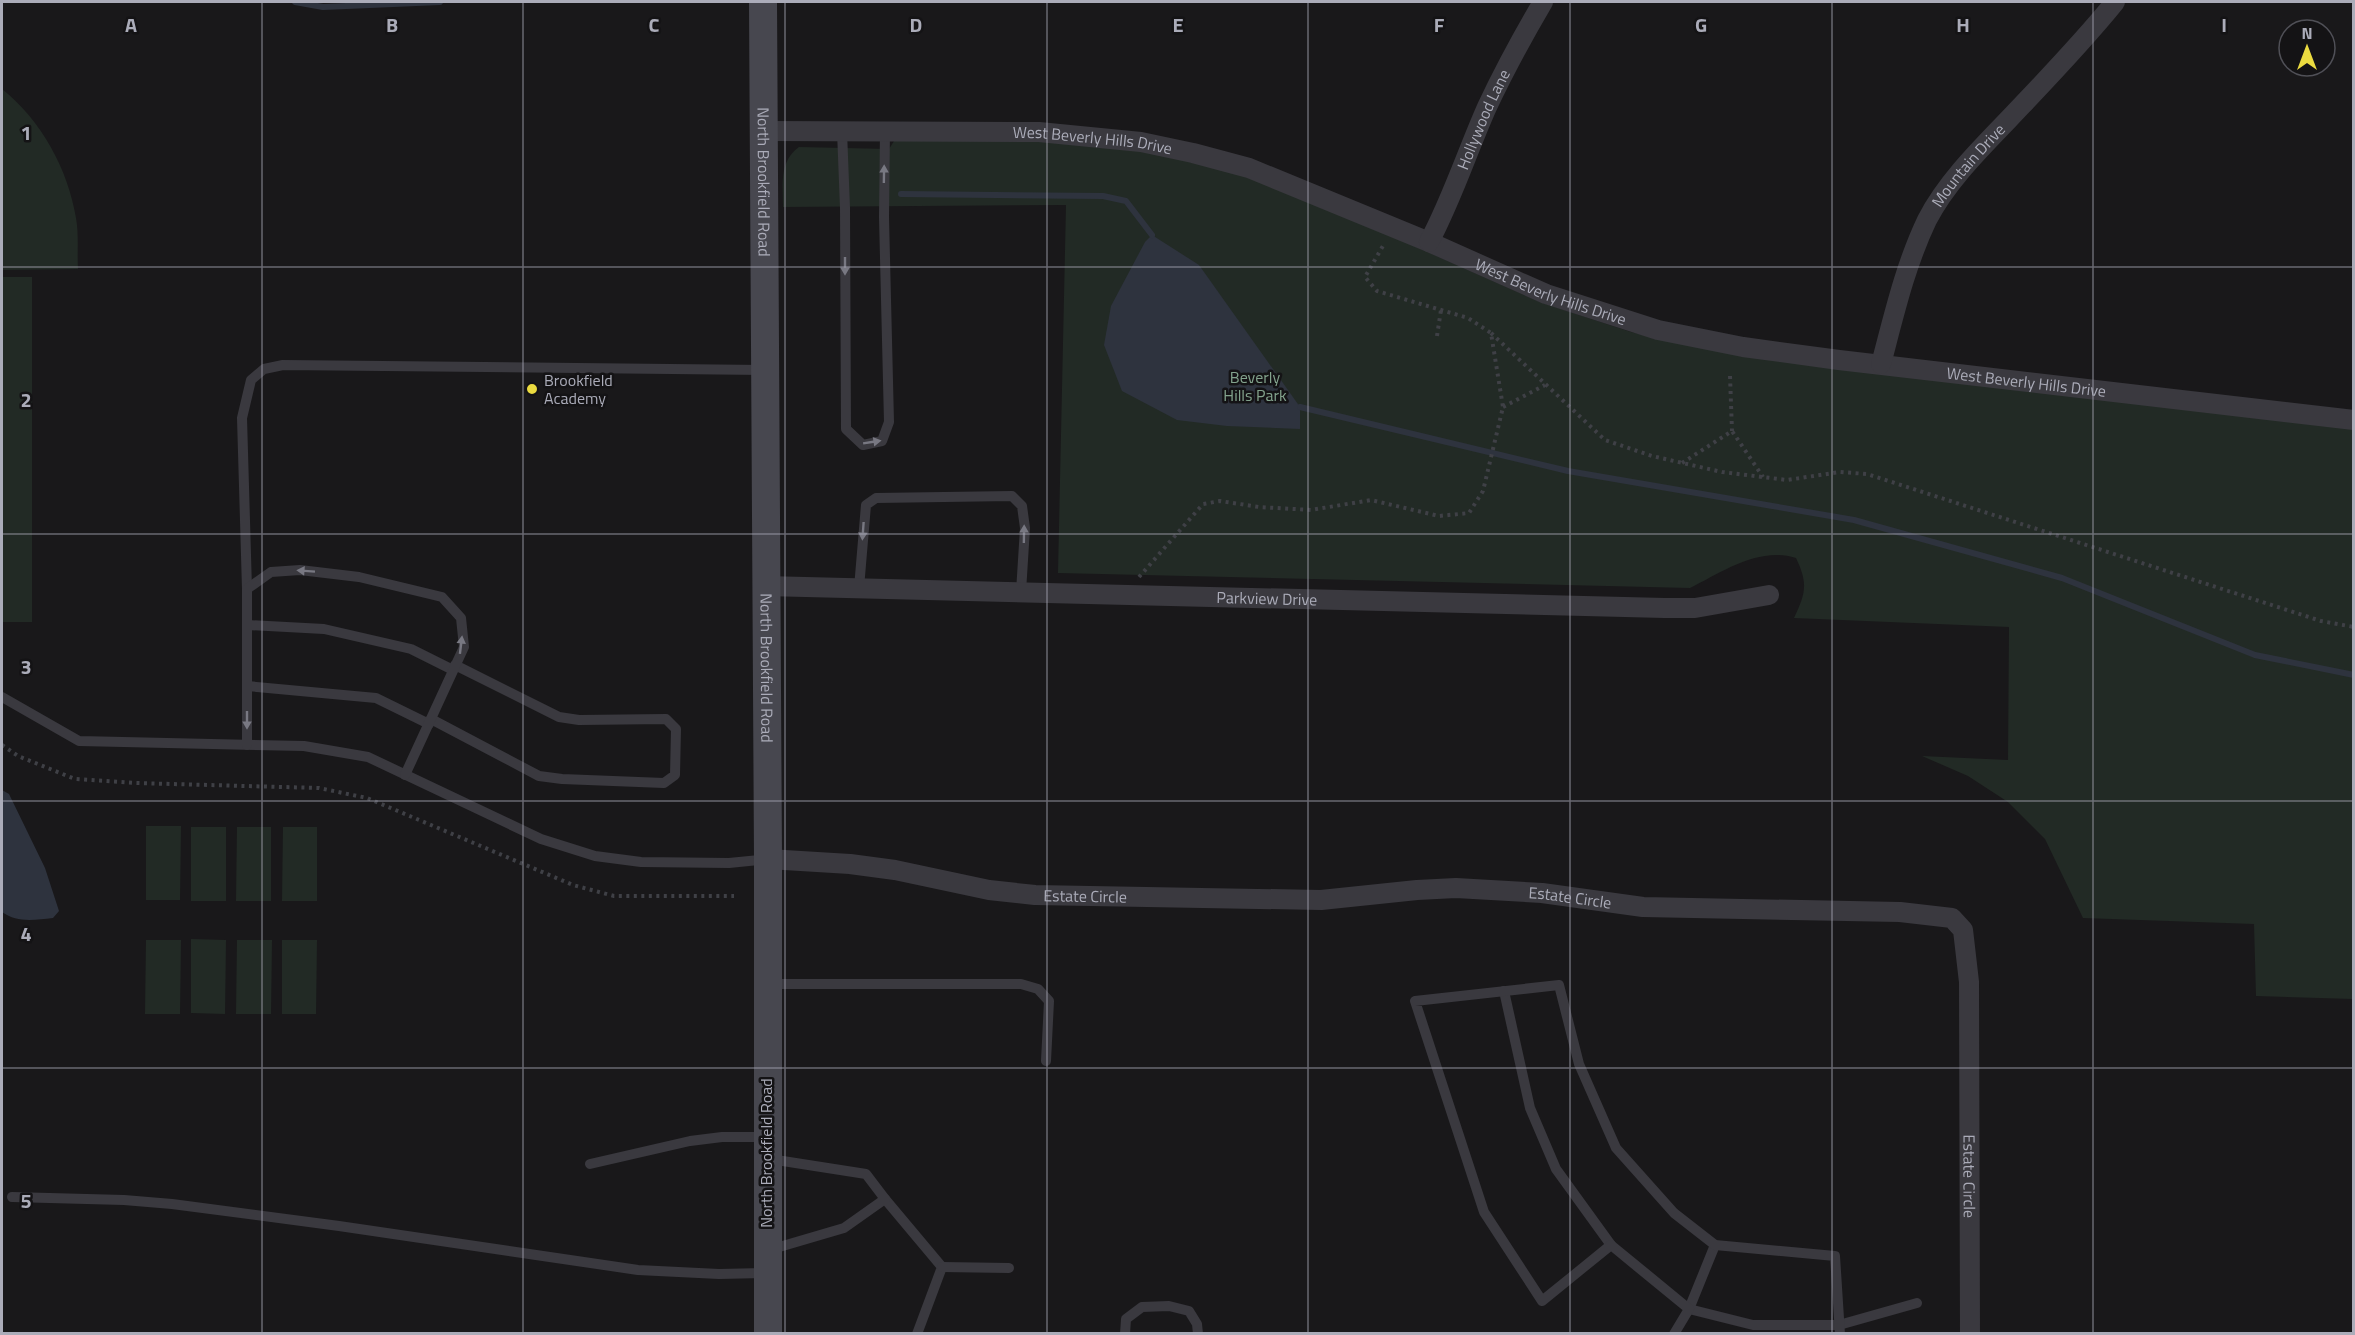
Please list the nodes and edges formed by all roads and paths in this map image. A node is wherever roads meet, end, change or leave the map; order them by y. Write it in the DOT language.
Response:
graph roads {
  1 [pos="763,2"];
  2 [pos="1543,2"];
  3 [pos="2115,2"];
  4 [pos="885,130"];
  5 [pos="765,131"];
  6 [pos="842,131"];
  7 [pos="1393,229"];
  8 [pos="1429,242"];
  9 [pos="1441,310"];
  10 [pos="1491,333"];
  11 [pos="1437,336"];
  12 [pos="1881,364"];
  13 [pos="765,370"];
  14 [pos="1730,376"];
  15 [pos="1545,385"];
  16 [pos="1503,407"];
  17 [pos="2354,420"];
  18 [pos="1732,431"];
  19 [pos="1681,463"];
  20 [pos="1763,477"];
  21 [pos="765,586"];
  22 [pos="859,588"];
  23 [pos="247,589"];
  24 [pos="1022,592"];
  25 [pos="1135,595"];
  26 [pos="1769,595"];
  27 [pos="247,625"];
  28 [pos="2354,627"];
  29 [pos="454,668"];
  30 [pos="247,686"];
  31 [pos="2,698"];
  32 [pos="430,721"];
  33 [pos="2,745"];
  34 [pos="247,745"];
  35 [pos="405,775"];
  36 [pos="768,859"];
  37 [pos="734,896"];
  38 [pos="767,984"];
  39 [pos="1504,991"];
  40 [pos="1046,1061"];
  41 [pos="766,1148"];
  42 [pos="590,1164"];
  43 [pos="12,1197"];
  44 [pos="885,1199"];
  45 [pos="1611,1245"];
  46 [pos="1715,1245"];
  47 [pos="767,1262"];
  48 [pos="942,1267"];
  49 [pos="1009,1268"];
  50 [pos="1917,1303"];
  51 [pos="1689,1309"];
  52 [pos="1839,1329"];
  53 [pos="768,1334"];
  54 [pos="917,1334"];
  55 [pos="1125,1334"];
  56 [pos="1198,1334"];
  57 [pos="1674,1334"];
  58 [pos="1970,1334"];
  1 -- 5 [label="street, North Brookfield Road"];
  2 -- 8 [label="street, Hollywood Lane"];
  3 -- 12 [label="street, Mountain Drive"];
  4 -- 6 [label="street, West Beverly Hills Drive"];
  6 -- 4 [label="lane, one-way"];
  4 -- 7 [label="street, West Beverly Hills Drive"];
  5 -- 6 [label="street, West Beverly Hills Drive"];
  5 -- 13 [label="street, North Brookfield Road"];
  7 -- 8 [label="street, West Beverly Hills Drive"];
  7 -- 9 [label="path"];
  8 -- 12 [label="street, West Beverly Hills Drive"];
  9 -- 10 [label="path"];
  9 -- 11 [label="path"];
  10 -- 15 [label="path"];
  10 -- 16 [label="path"];
  12 -- 17 [label="street, West Beverly Hills Drive"];
  13 -- 21 [label="street, North Brookfield Road"];
  13 -- 23 [label="lane"];
  14 -- 18 [label="path"];
  15 -- 16 [label="path"];
  15 -- 19 [label="path"];
  16 -- 25 [label="path"];
  18 -- 19 [label="path"];
  18 -- 20 [label="path"];
  19 -- 20 [label="path"];
  20 -- 28 [label="path"];
  21 -- 22 [label="street, Parkview Drive"];
  21 -- 36 [label="street, North Brookfield Road"];
  22 -- 24 [label="street, Parkview Drive"];
  24 -- 22 [label="lane, one-way"];
  23 -- 27 [label="lane"];
  29 -- 23 [label="lane, one-way"];
  24 -- 25 [label="street, Parkview Drive"];
  25 -- 26 [label="street, Parkview Drive"];
  27 -- 29 [label="lane"];
  27 -- 30 [label="lane"];
  29 -- 32 [label="lane"];
  29 -- 32 [label="lane"];
  30 -- 32 [label="lane"];
  30 -- 34 [label="lane, one-way"];
  31 -- 34 [label="lane"];
  32 -- 35 [label="lane"];
  33 -- 37 [label="path"];
  34 -- 35 [label="lane"];
  35 -- 36 [label="lane"];
  36 -- 38 [label="street, North Brookfield Road"];
  36 -- 58 [label="street, Estate Circle"];
  38 -- 40 [label="lane"];
  38 -- 41 [label="street, North Brookfield Road"];
  39 -- 45 [label="lane"];
  39 -- 45 [label="lane"];
  39 -- 46 [label="lane"];
  41 -- 42 [label="lane"];
  41 -- 44 [label="lane"];
  41 -- 47 [label="street, North Brookfield Road"];
  43 -- 47 [label="lane"];
  44 -- 47 [label="lane"];
  44 -- 48 [label="lane"];
  45 -- 51 [label="lane"];
  46 -- 51 [label="lane"];
  46 -- 52 [label="lane"];
  47 -- 53 [label="street, North Brookfield Road"];
  48 -- 49 [label="lane"];
  48 -- 54 [label="lane"];
  50 -- 52 [label="lane"];
  51 -- 52 [label="lane"];
  51 -- 57 [label="lane"];
  55 -- 56 [label="lane"];
}
